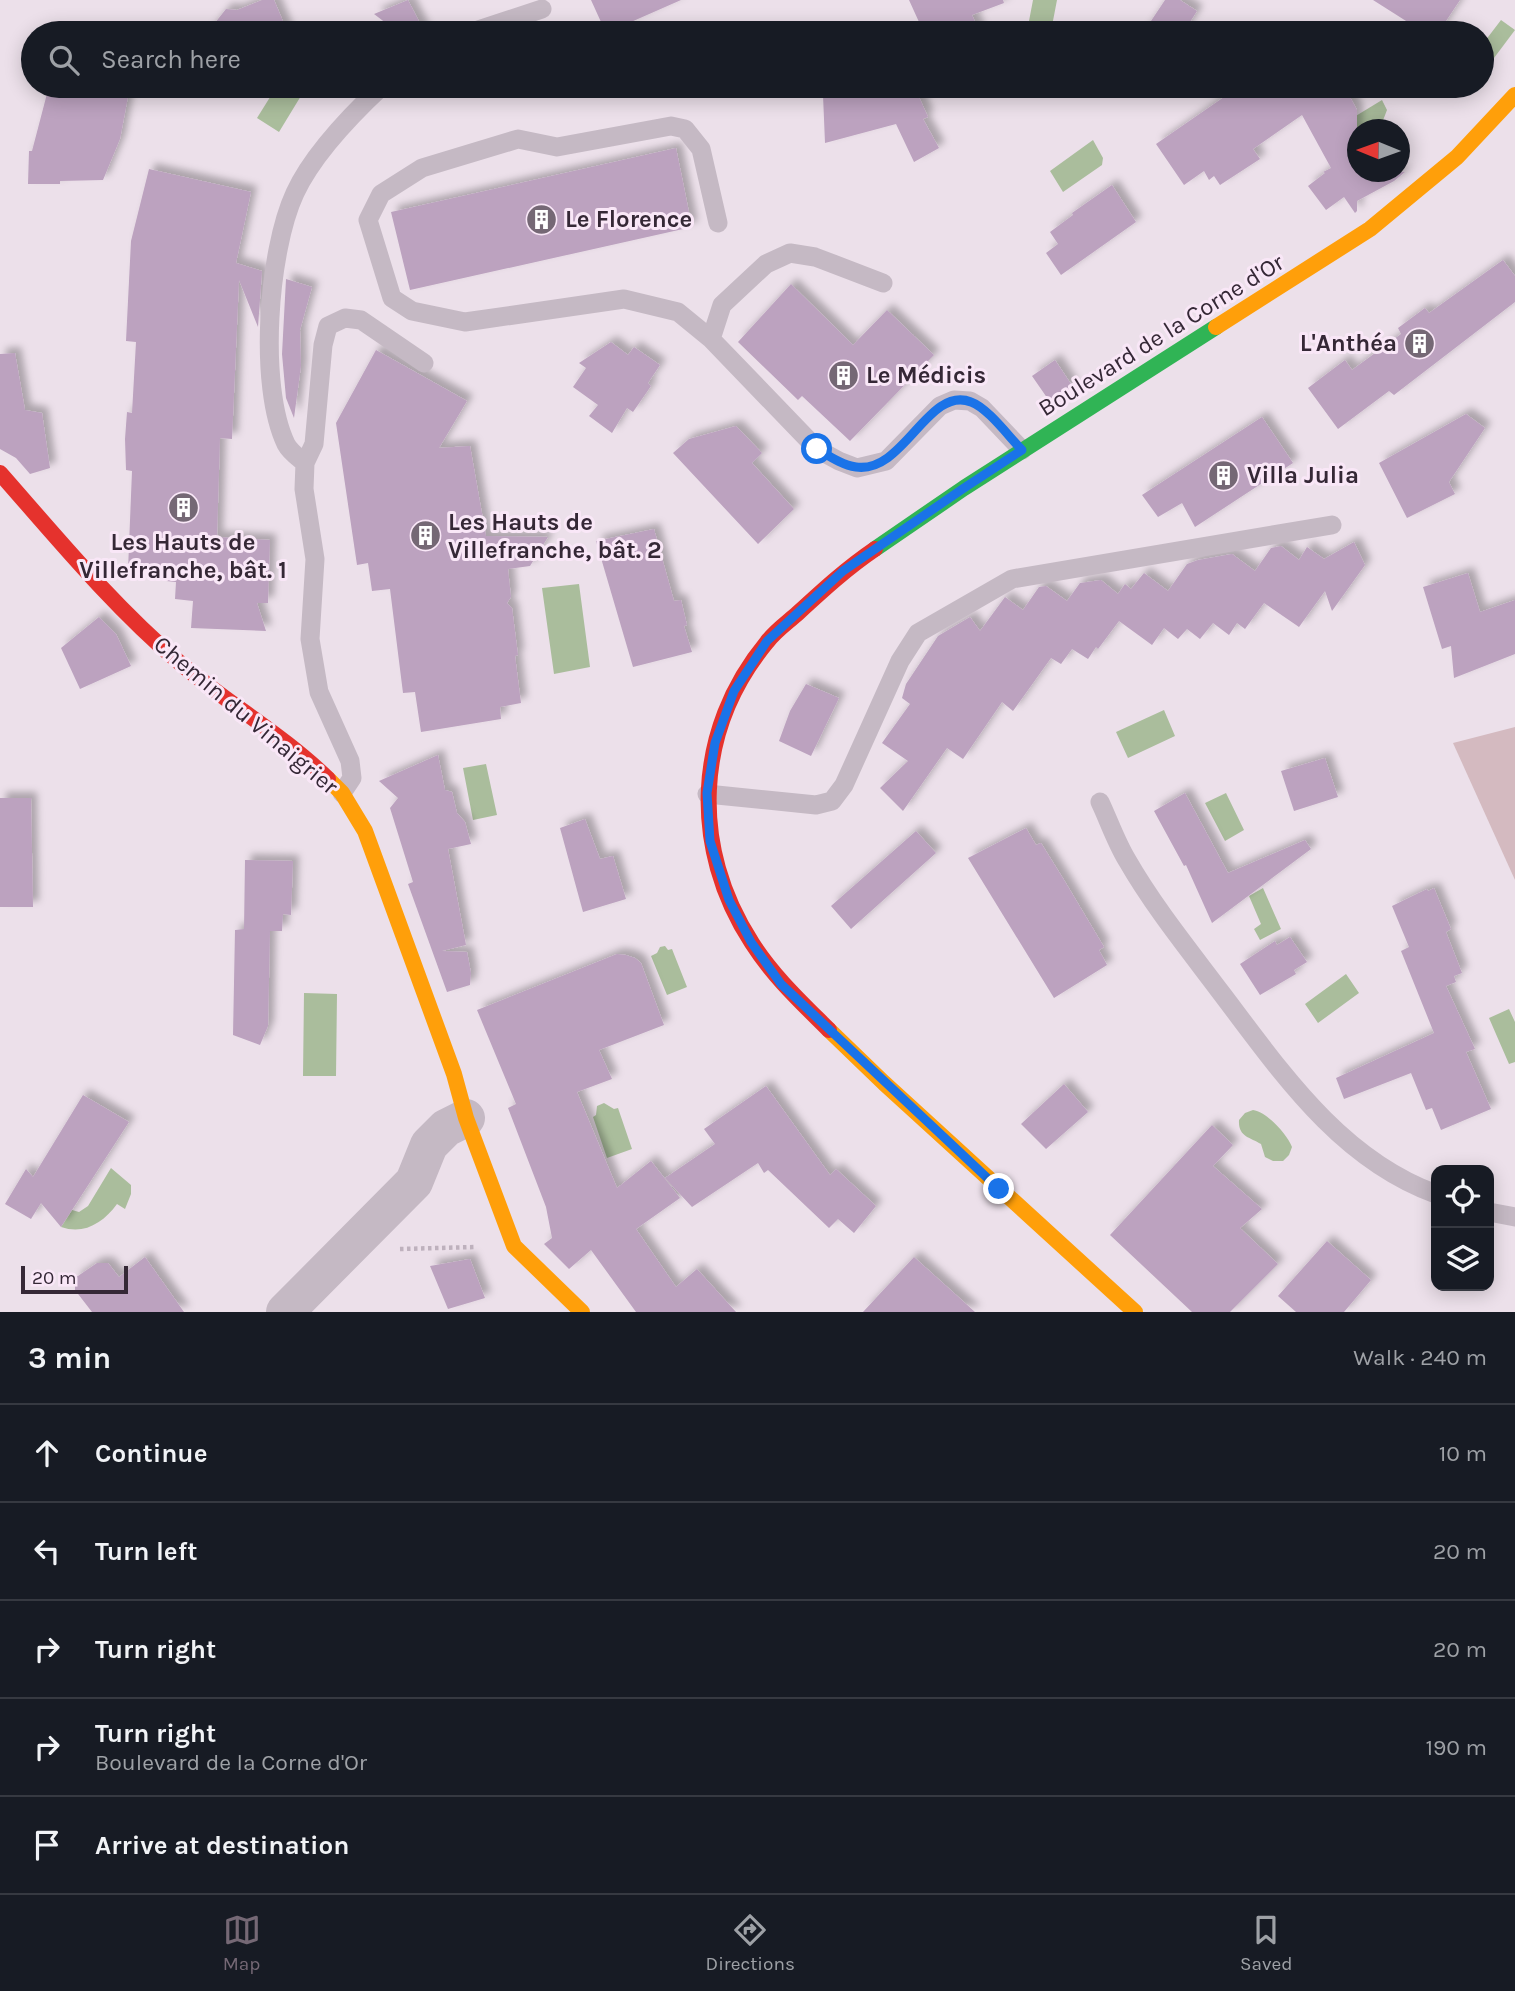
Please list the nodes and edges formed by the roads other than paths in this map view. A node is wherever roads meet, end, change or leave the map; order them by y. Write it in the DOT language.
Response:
graph roads {
  1 [pos="542,9"];
  2 [pos="506,21"];
  3 [pos="1515,95"];
  4 [pos="369,98"];
  5 [pos="718,223"];
  6 [pos="883,283"];
  7 [pos="711,339"];
  8 [pos="424,363"];
  9 [pos="1022,450"];
  10 [pos="305,463"];
  11 [pos="0,473"];
  12 [pos="1332,525"];
  13 [pos="342,793"];
  14 [pos="707,793"];
  15 [pos="1100,802"];
  16 [pos="467,1118"];
  17 [pos="1431,1192"];
  18 [pos="1494,1213"];
  19 [pos="1515,1217"];
  20 [pos="285,1312"];
  21 [pos="582,1312"];
  22 [pos="1135,1312"];
  1 -- 2 [label="lane"];
  3 -- 9 [label="main road, Boulevard de la Corne d'Or"];
  4 -- 10 [label="lane"];
  5 -- 7 [label="lane"];
  6 -- 7 [label="lane"];
  7 -- 9 [label="lane"];
  8 -- 10 [label="lane"];
  9 -- 14 [label="main road, Boulevard de la Corne d'Or"];
  10 -- 13 [label="lane"];
  11 -- 13 [label="main road, Chemin du Vinaigrier"];
  12 -- 14 [label="lane"];
  13 -- 16 [label="main road, Chemin du Vinaigrier"];
  14 -- 22 [label="main road, Boulevard de la Corne d'Or"];
  15 -- 17 [label="lane"];
  16 -- 20 [label="street"];
  16 -- 21 [label="main road, Chemin du Vinaigrier"];
  18 -- 19 [label="lane"];
}
